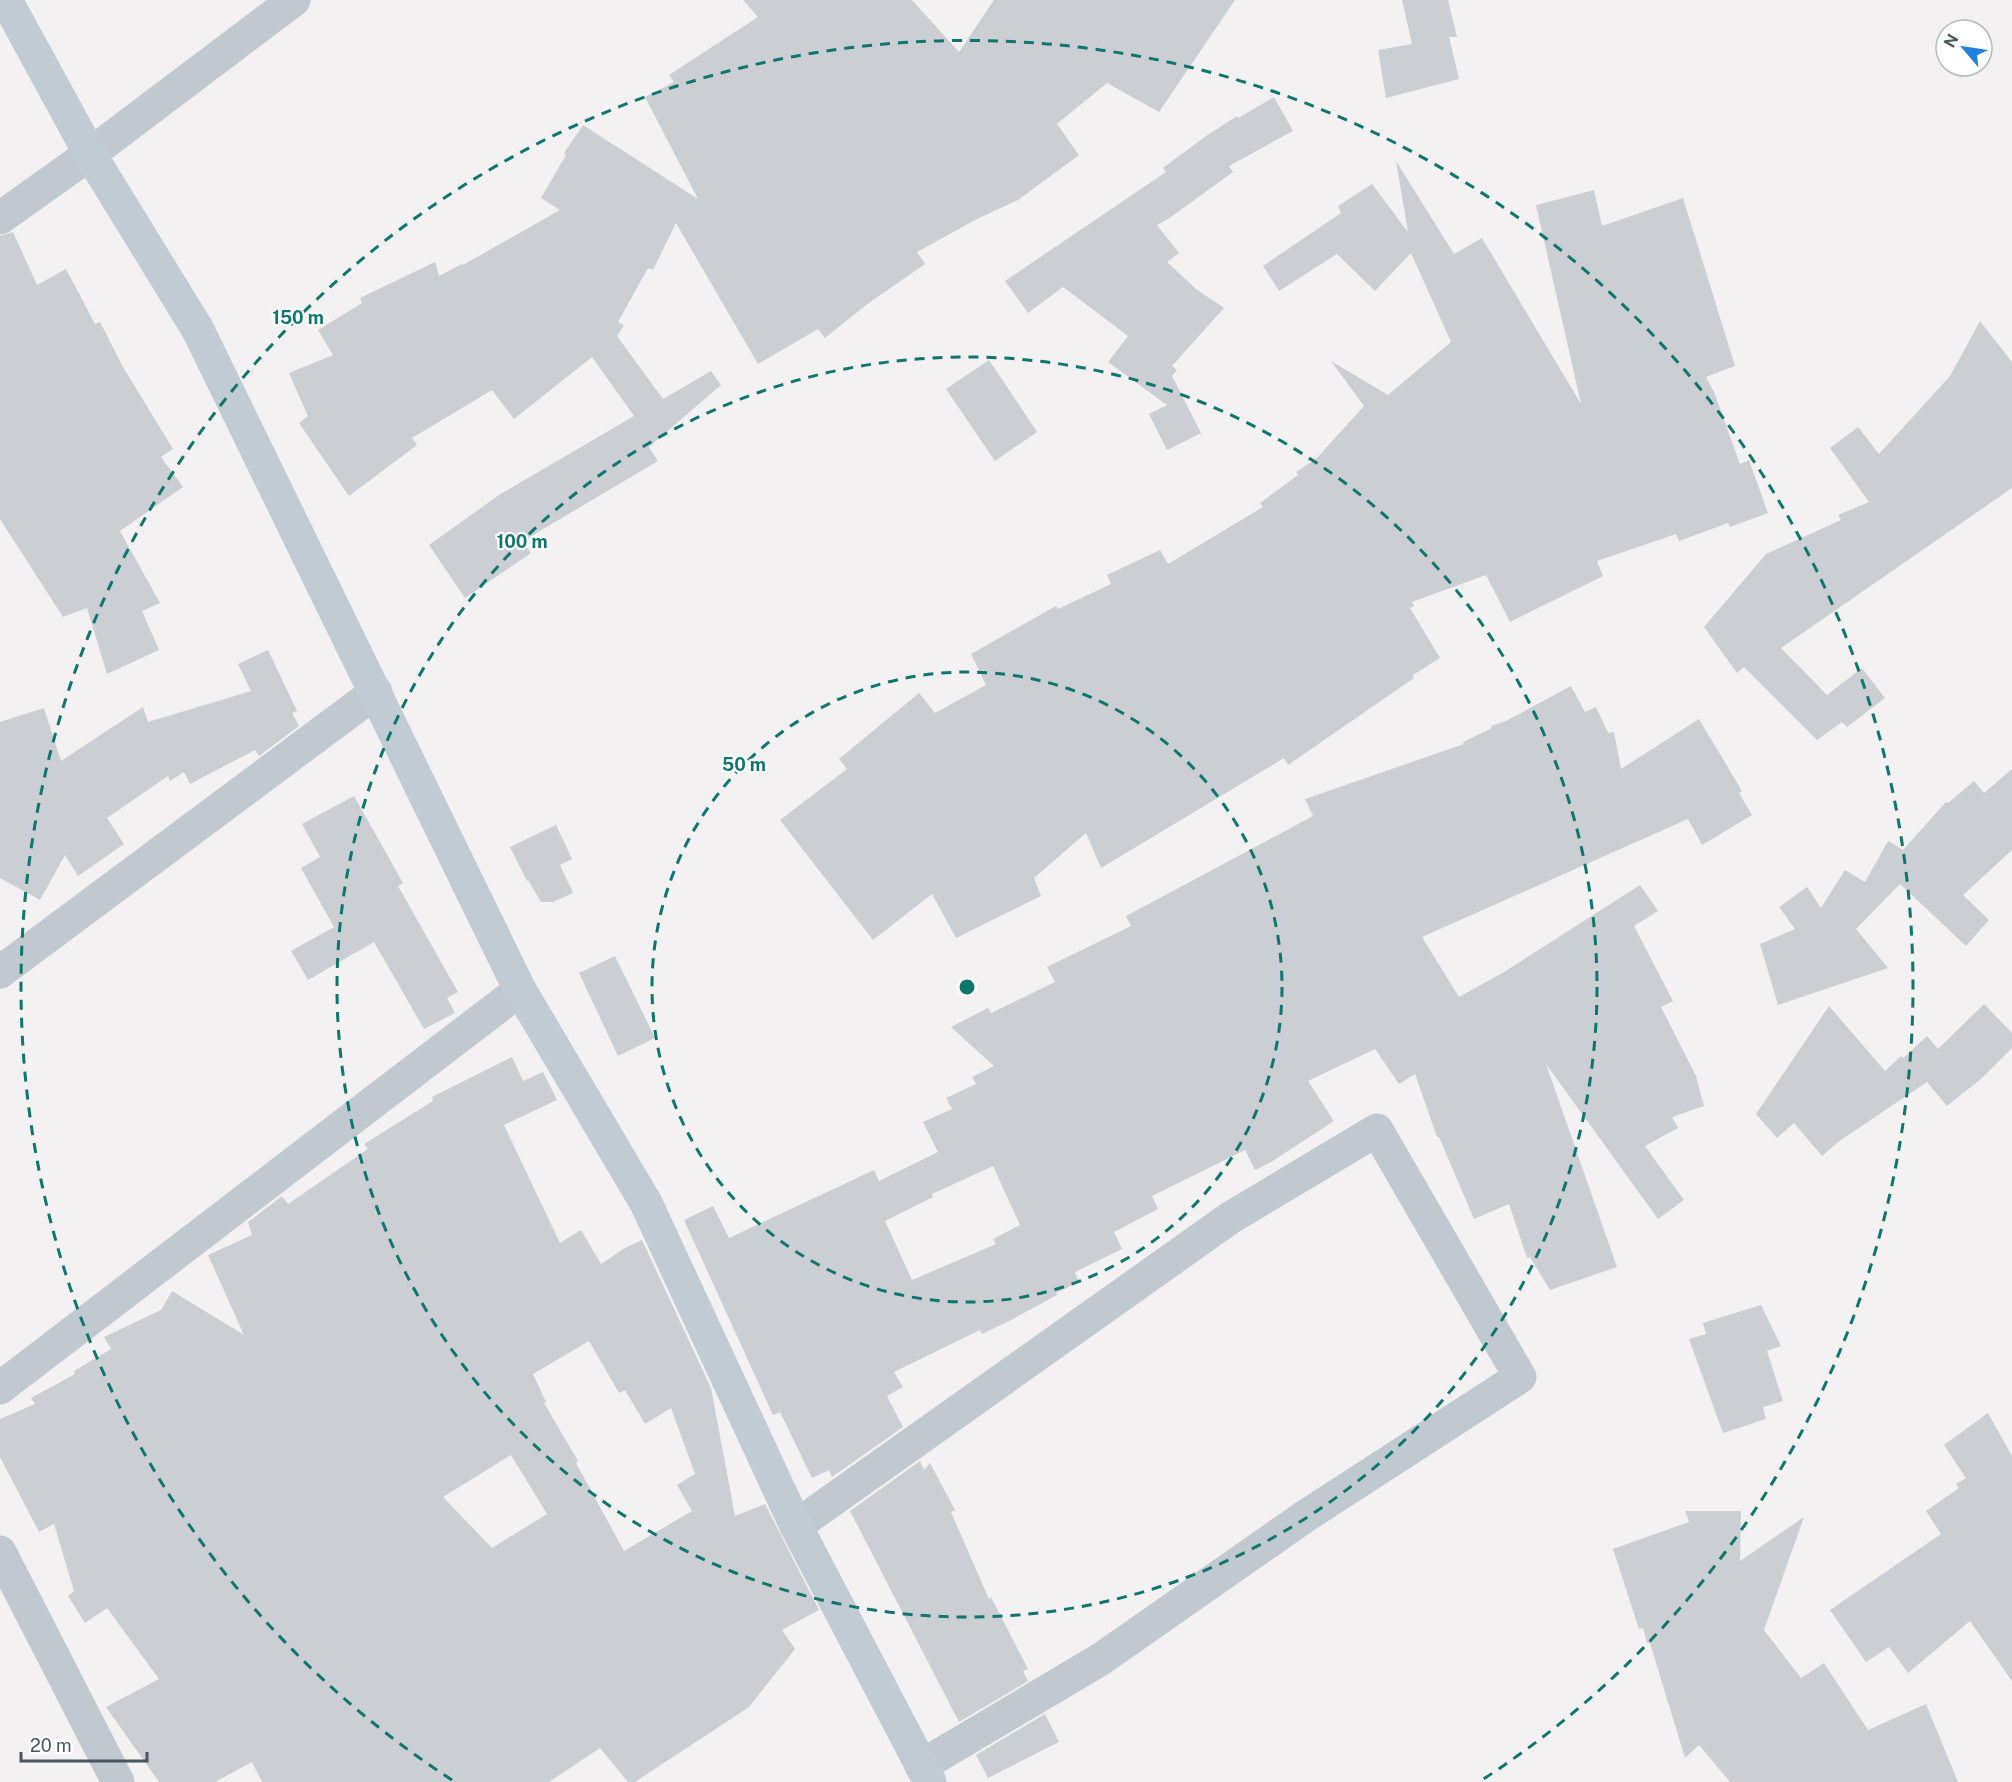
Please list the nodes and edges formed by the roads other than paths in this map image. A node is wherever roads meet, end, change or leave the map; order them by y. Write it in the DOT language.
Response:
graph roads {
  1 [pos="6,0"];
  2 [pos="294,0"];
  3 [pos="90,154"];
  4 [pos="0,218"];
  5 [pos="376,692"];
  6 [pos="0,972"];
  7 [pos="520,990"];
  8 [pos="0,1388"];
  9 [pos="796,1526"];
  10 [pos="0,1552"];
  11 [pos="926,1774"];
  12 [pos="118,1782"];
  1 -- 3 [label="street"];
  2 -- 3 [label="street"];
  3 -- 4 [label="street"];
  3 -- 5 [label="street"];
  5 -- 6 [label="street"];
  5 -- 7 [label="street"];
  7 -- 8 [label="street"];
  7 -- 9 [label="street"];
  9 -- 11 [label="street"];
  9 -- 11 [label="street"];
  10 -- 12 [label="street"];
}
